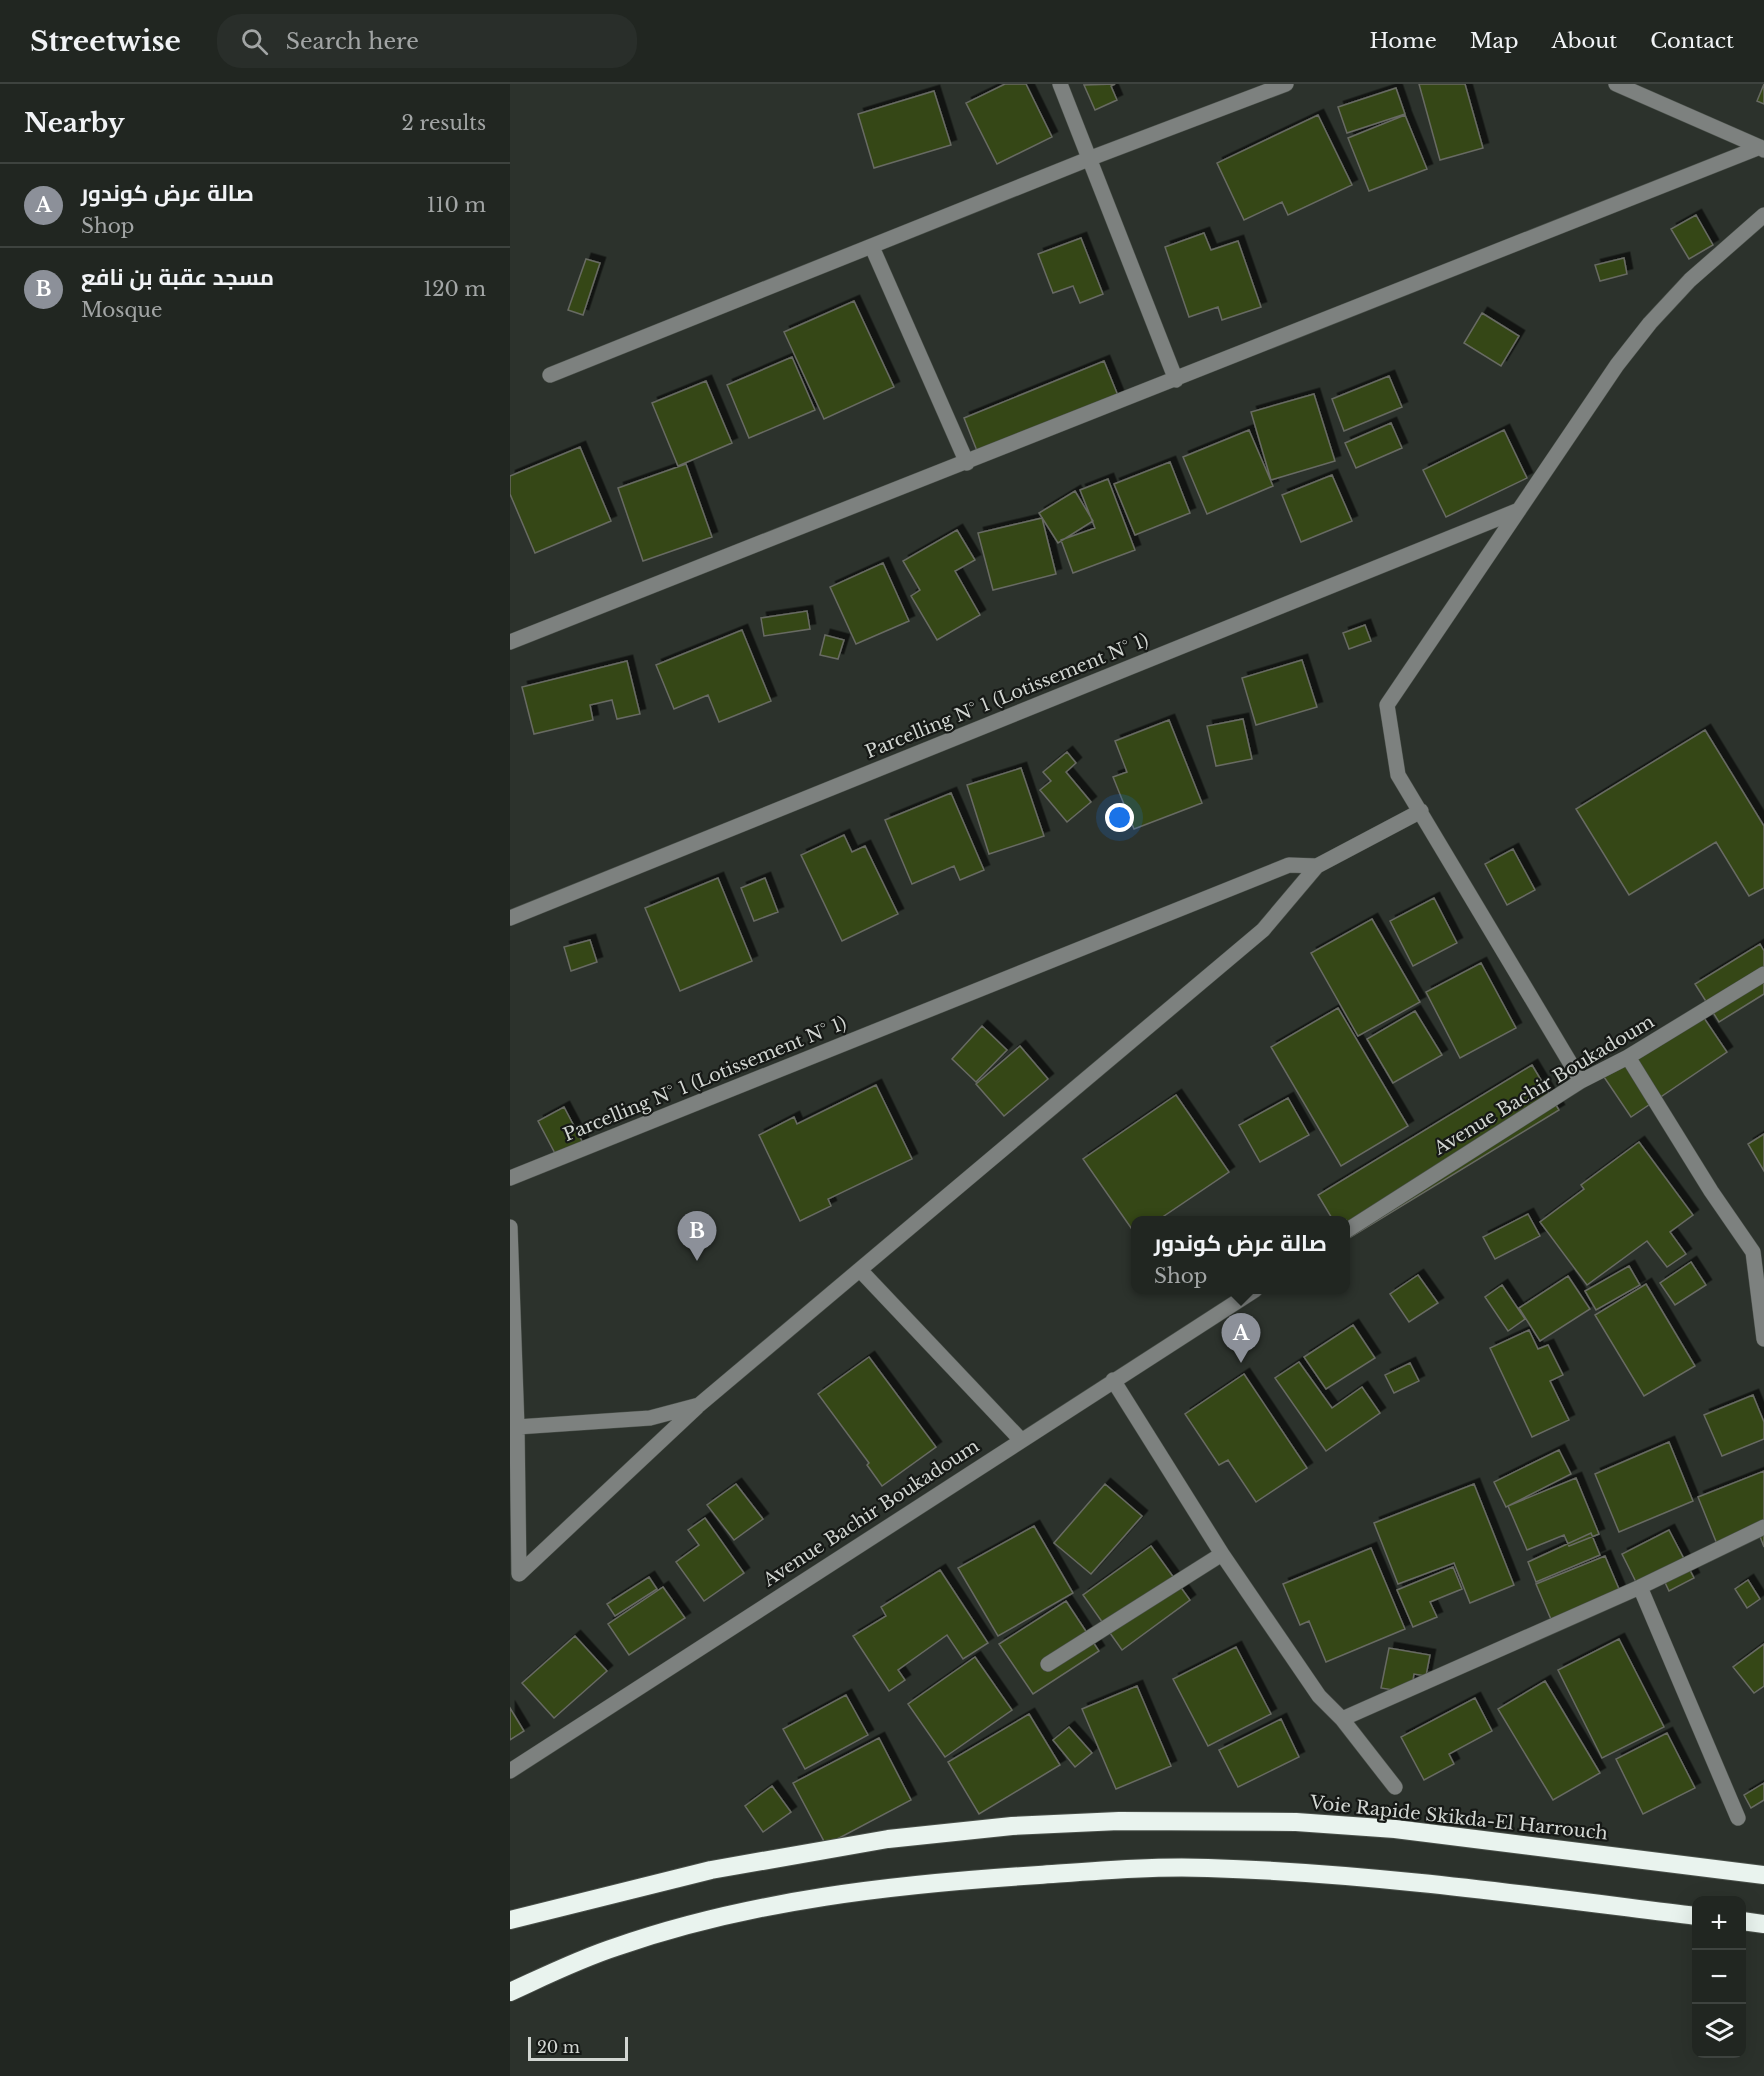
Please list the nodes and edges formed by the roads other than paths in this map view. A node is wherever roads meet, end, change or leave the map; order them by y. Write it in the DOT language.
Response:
graph roads {
  1 [pos="1060,84"];
  2 [pos="1286,84"];
  3 [pos="1616,84"];
  4 [pos="1762,148"];
  5 [pos="1091,158"];
  6 [pos="1764,215"];
  7 [pos="872,247"];
  8 [pos="550,375"];
  9 [pos="1176,380"];
  10 [pos="967,463"];
  11 [pos="1519,510"];
  12 [pos="510,642"];
  13 [pos="1421,811"];
  14 [pos="1317,866"];
  15 [pos="510,918"];
  16 [pos="1764,974"];
  17 [pos="1628,1057"];
  18 [pos="1581,1081"];
  19 [pos="510,1178"];
  20 [pos="510,1227"];
  21 [pos="1350,1228"];
  22 [pos="1759,1266"];
  23 [pos="860,1270"];
  24 [pos="1249,1294"];
  25 [pos="1764,1339"];
  26 [pos="1113,1380"];
  27 [pos="699,1406"];
  28 [pos="514,1427"];
  29 [pos="1021,1440"];
  30 [pos="1764,1527"];
  31 [pos="1222,1554"];
  32 [pos="514,1577"];
  33 [pos="1640,1587"];
  34 [pos="1048,1664"];
  35 [pos="1342,1719"];
  36 [pos="510,1771"];
  37 [pos="1395,1787"];
  38 [pos="1738,1818"];
  39 [pos="1764,1875"];
  40 [pos="1692,1915"];
  41 [pos="515,1918"];
  42 [pos="1746,1922"];
  43 [pos="1764,1924"];
  44 [pos="510,1992"];
  1 -- 5 [label="street"];
  2 -- 5 [label="street"];
  3 -- 4 [label="street"];
  4 -- 9 [label="street"];
  5 -- 7 [label="street"];
  5 -- 9 [label="street"];
  6 -- 11 [label="street"];
  7 -- 8 [label="street"];
  7 -- 10 [label="street"];
  9 -- 10 [label="street"];
  10 -- 12 [label="street"];
  11 -- 13 [label="street"];
  11 -- 15 [label="street, Parcelling N° 1 (Lotissement N° 1)"];
  13 -- 14 [label="street, Parcelling N° 1 (Lotissement N° 1)"];
  13 -- 18 [label="street"];
  14 -- 19 [label="street, Parcelling N° 1 (Lotissement N° 1)"];
  14 -- 23 [label="street, Parcelling N° 1 (Lotissement N° 1)"];
  16 -- 17 [label="street, Avenue Bachir Boukadoum"];
  17 -- 18 [label="street, Avenue Bachir Boukadoum"];
  17 -- 22 [label="street"];
  18 -- 21 [label="street, Avenue Bachir Boukadoum"];
  20 -- 28 [label="street, Parcelling N° 1 (Lotissement N° 1)"];
  22 -- 25 [label="street"];
  23 -- 27 [label="street, Parcelling N° 1 (Lotissement N° 1)"];
  23 -- 29 [label="street"];
  24 -- 26 [label="street, Avenue Bachir Boukadoum"];
  26 -- 29 [label="street, Avenue Bachir Boukadoum"];
  26 -- 31 [label="street"];
  27 -- 28 [label="street, Parcelling N° 1 (Lotissement N° 1)"];
  27 -- 32 [label="street, Parcelling N° 1 (Lotissement N° 1)"];
  28 -- 32 [label="street, Parcelling N° 1 (Lotissement N° 1)"];
  29 -- 36 [label="street, Avenue Bachir Boukadoum"];
  30 -- 33 [label="street"];
  31 -- 34 [label="street"];
  31 -- 35 [label="street"];
  33 -- 35 [label="street"];
  33 -- 38 [label="street"];
  35 -- 37 [label="street"];
  39 -- 41 [label="highway, Voie Rapide Skikda-El Harrouch"];
  40 -- 44 [label="highway"];
  42 -- 43 [label="highway"];
}
